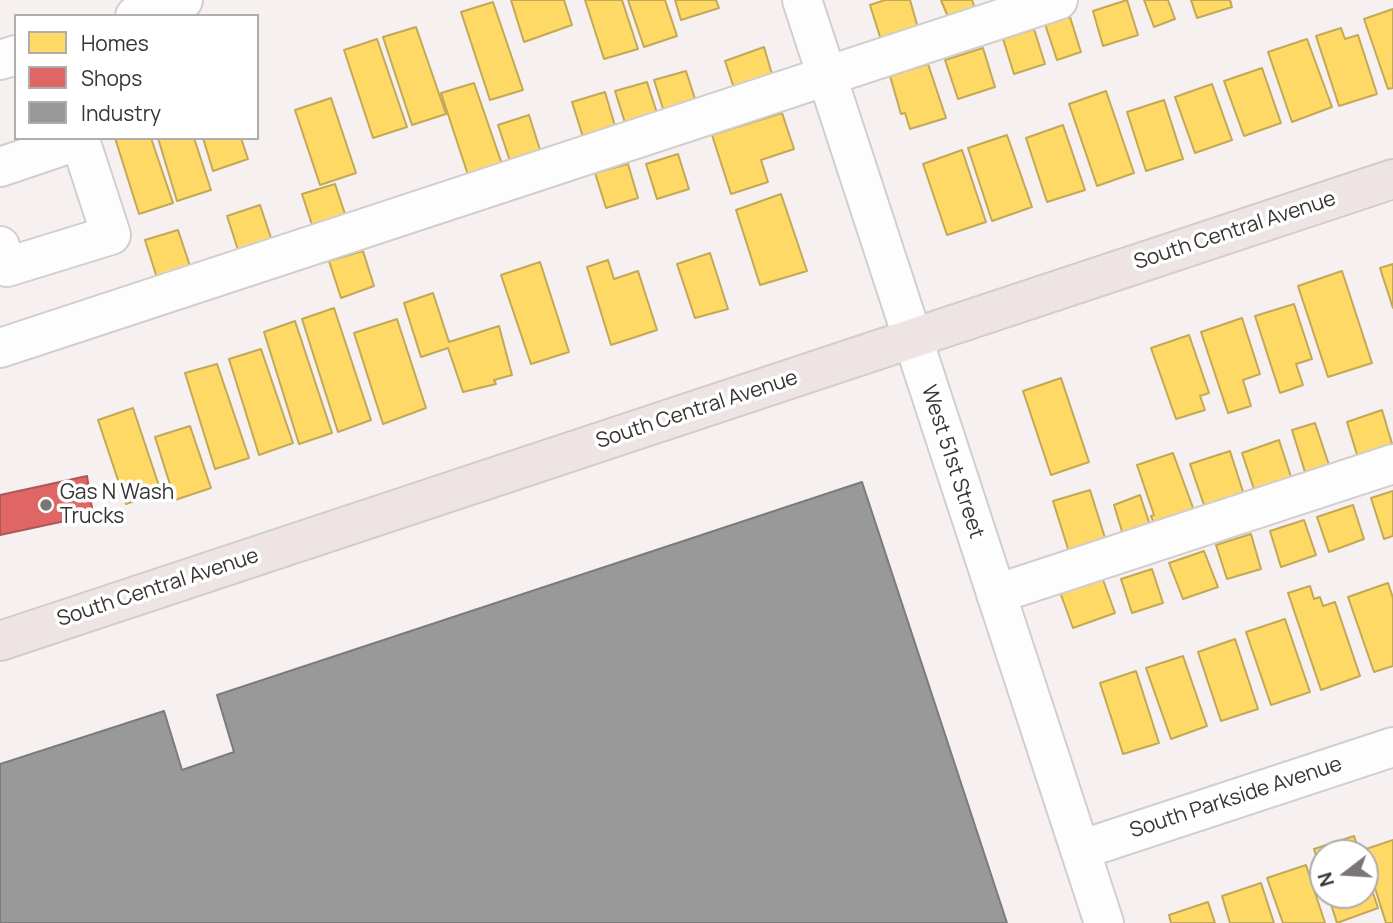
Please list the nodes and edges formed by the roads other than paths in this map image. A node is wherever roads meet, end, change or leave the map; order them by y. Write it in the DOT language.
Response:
graph roads {
  1 [pos="183,0"];
  2 [pos="802,0"];
  3 [pos="1058,0"];
  4 [pos="141,14"];
  5 [pos="826,77"];
  6 [pos="0,167"];
  7 [pos="1393,179"];
  8 [pos="0,246"];
  9 [pos="912,339"];
  10 [pos="0,348"];
  11 [pos="1393,464"];
  12 [pos="996,594"];
  13 [pos="0,640"];
  14 [pos="1393,747"];
  15 [pos="1080,850"];
  16 [pos="1104,923"];
  1 -- 4 [label="street"];
  2 -- 5 [label="street, West 51st Street"];
  3 -- 5 [label="street"];
  5 -- 9 [label="street, West 51st Street"];
  5 -- 10 [label="street"];
  6 -- 8 [label="street"];
  7 -- 9 [label="main road, South Central Avenue"];
  9 -- 12 [label="street, West 51st Street"];
  9 -- 13 [label="main road, South Central Avenue"];
  11 -- 12 [label="street"];
  12 -- 15 [label="street, West 51st Street"];
  14 -- 15 [label="street, South Parkside Avenue"];
  15 -- 16 [label="street, West 51st Street"];
}
